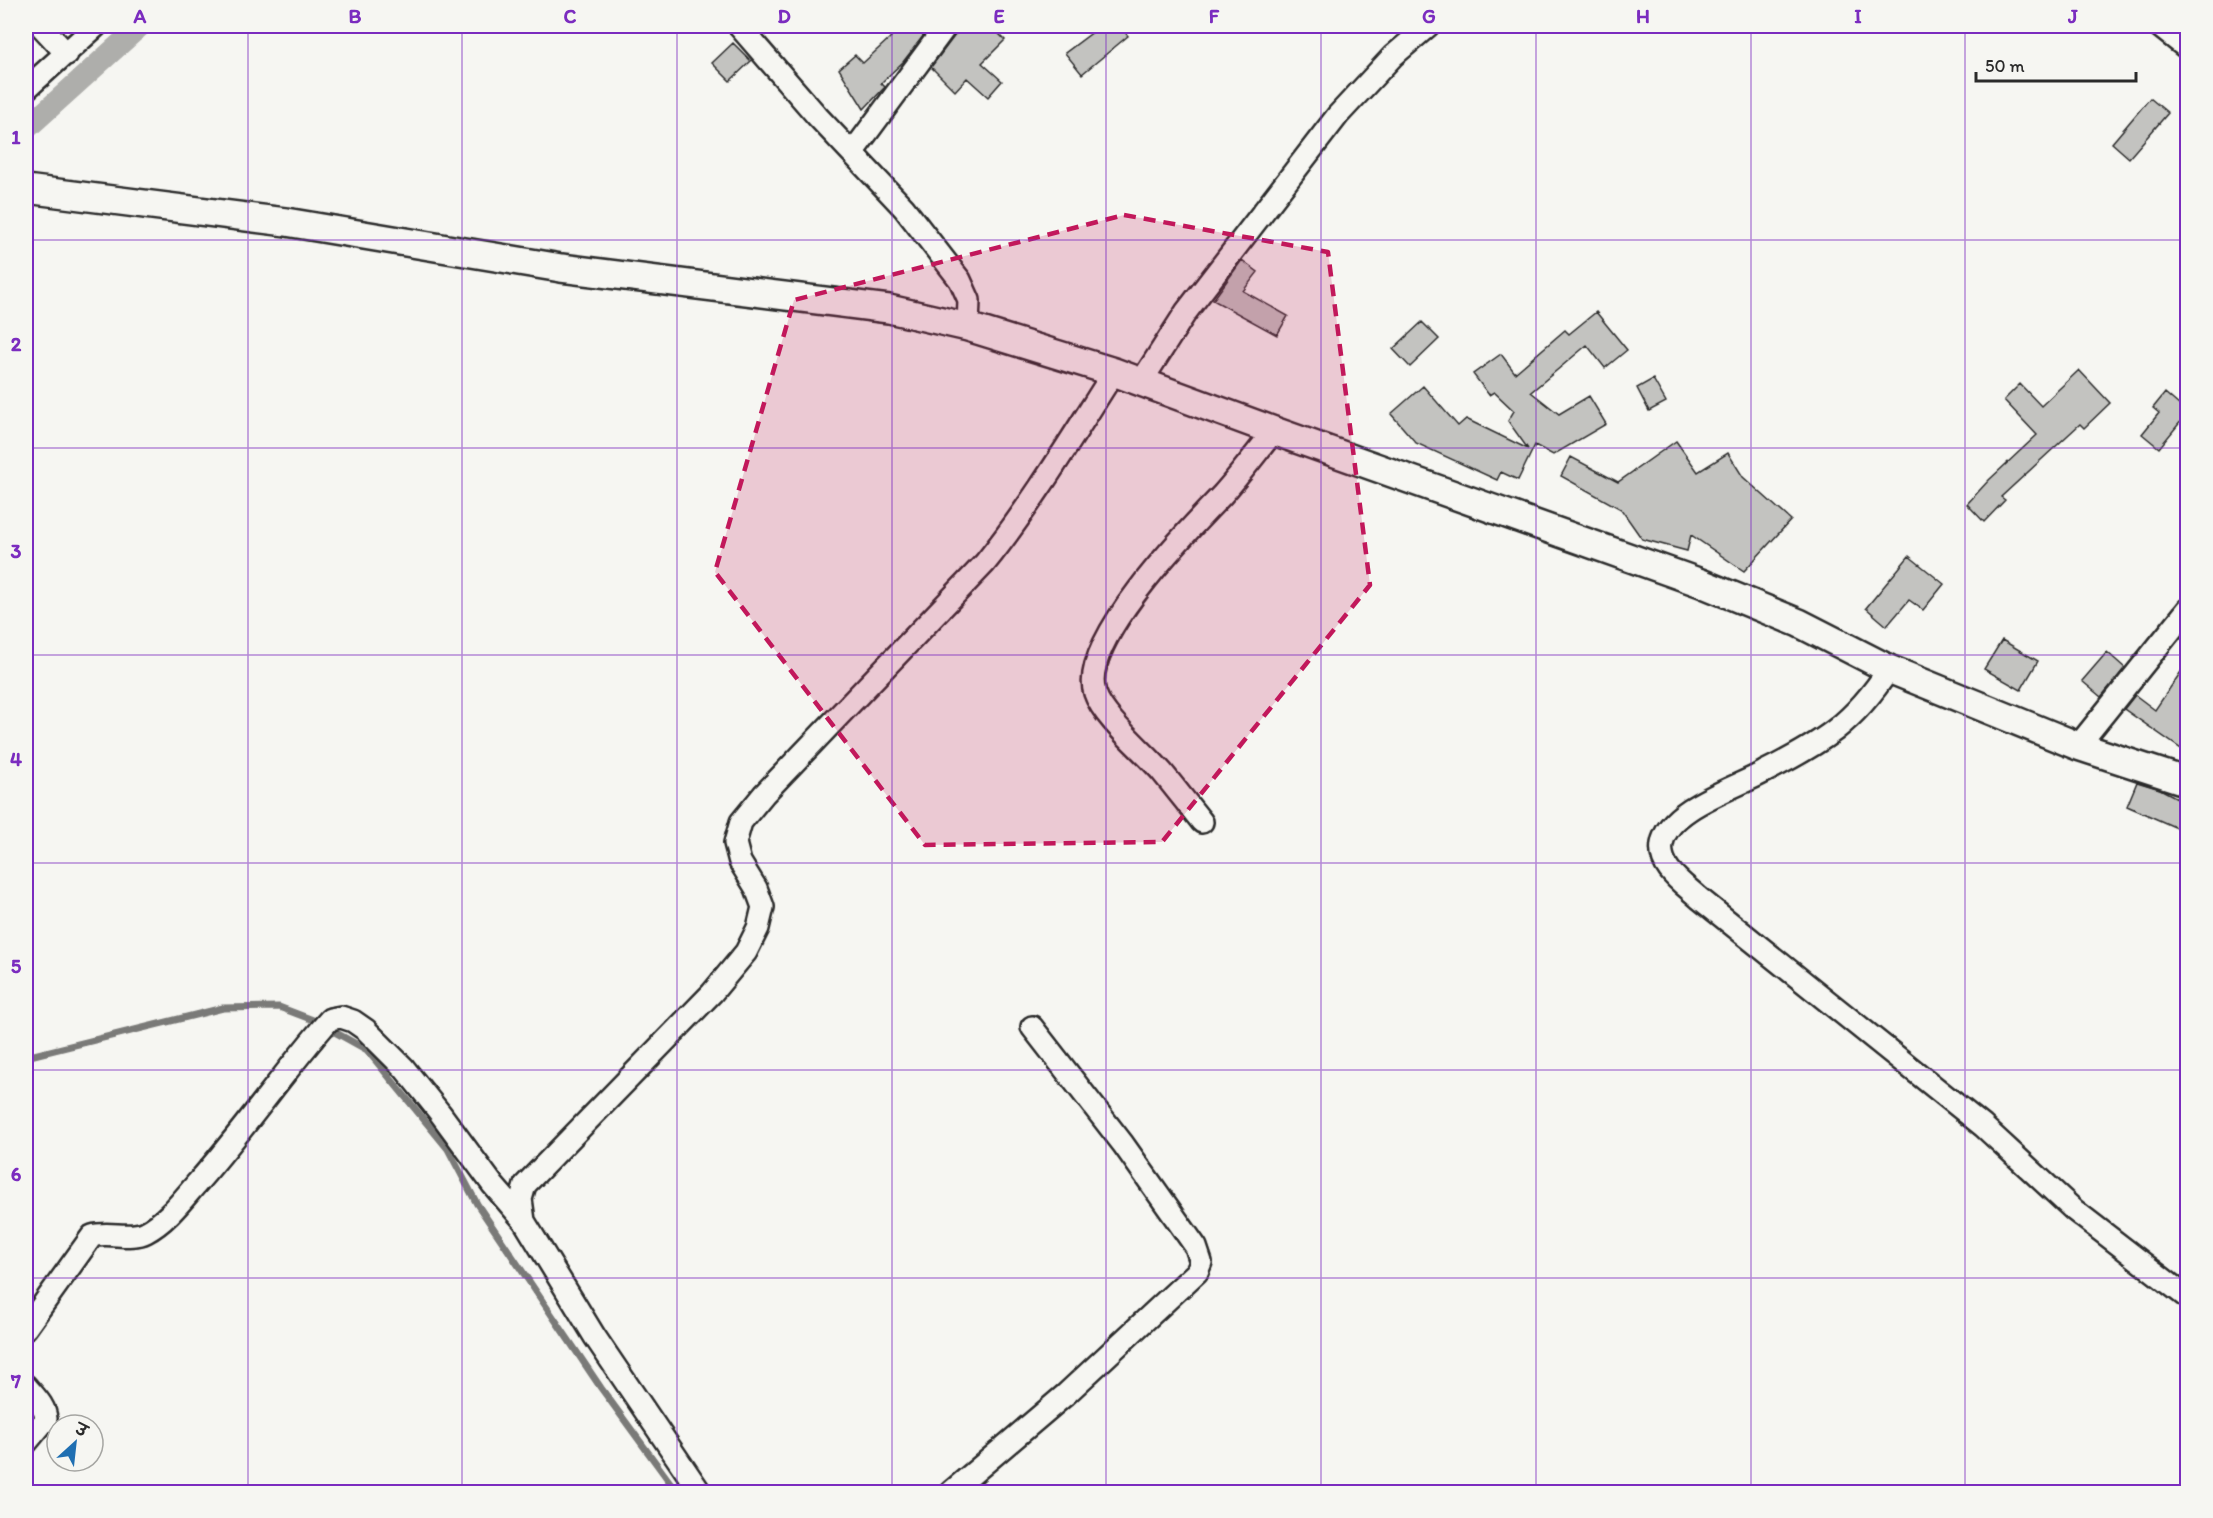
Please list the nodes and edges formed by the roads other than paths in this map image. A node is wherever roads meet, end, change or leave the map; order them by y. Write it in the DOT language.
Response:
graph roads {
  1 [pos="41,26"];
  2 [pos="96,26"];
  3 [pos="739,26"];
  4 [pos="946,26"];
  5 [pos="1428,26"];
  6 [pos="2159,26"];
  7 [pos="2187,49"];
  8 [pos="67,54"];
  9 [pos="26,89"];
  10 [pos="852,153"];
  11 [pos="26,189"];
  12 [pos="968,327"];
  13 [pos="1114,372"];
  14 [pos="1141,381"];
  15 [pos="1274,431"];
  16 [pos="2187,609"];
  17 [pos="1889,669"];
  18 [pos="2078,746"];
  19 [pos="2187,782"];
  20 [pos="1202,822"];
  21 [pos="1032,1027"];
  22 [pos="524,1221"];
  23 [pos="2187,1298"];
  24 [pos="26,1328"];
  25 [pos="26,1386"];
  26 [pos="26,1443"];
  27 [pos="700,1492"];
  28 [pos="951,1492"];
  1 -- 8 [label="street"];
  2 -- 8 [label="street"];
  3 -- 10 [label="street"];
  4 -- 10 [label="street"];
  5 -- 14 [label="street"];
  6 -- 7 [label="street"];
  8 -- 9 [label="street"];
  10 -- 12 [label="street"];
  11 -- 12 [label="main road"];
  12 -- 13 [label="main road"];
  13 -- 14 [label="main road"];
  13 -- 22 [label="street"];
  14 -- 15 [label="main road"];
  15 -- 17 [label="main road"];
  15 -- 20 [label="street"];
  16 -- 18 [label="street"];
  17 -- 18 [label="main road"];
  17 -- 23 [label="street"];
  18 -- 19 [label="main road"];
  21 -- 28 [label="street"];
  22 -- 24 [label="street"];
  22 -- 27 [label="street"];
  25 -- 26 [label="street"];
}
